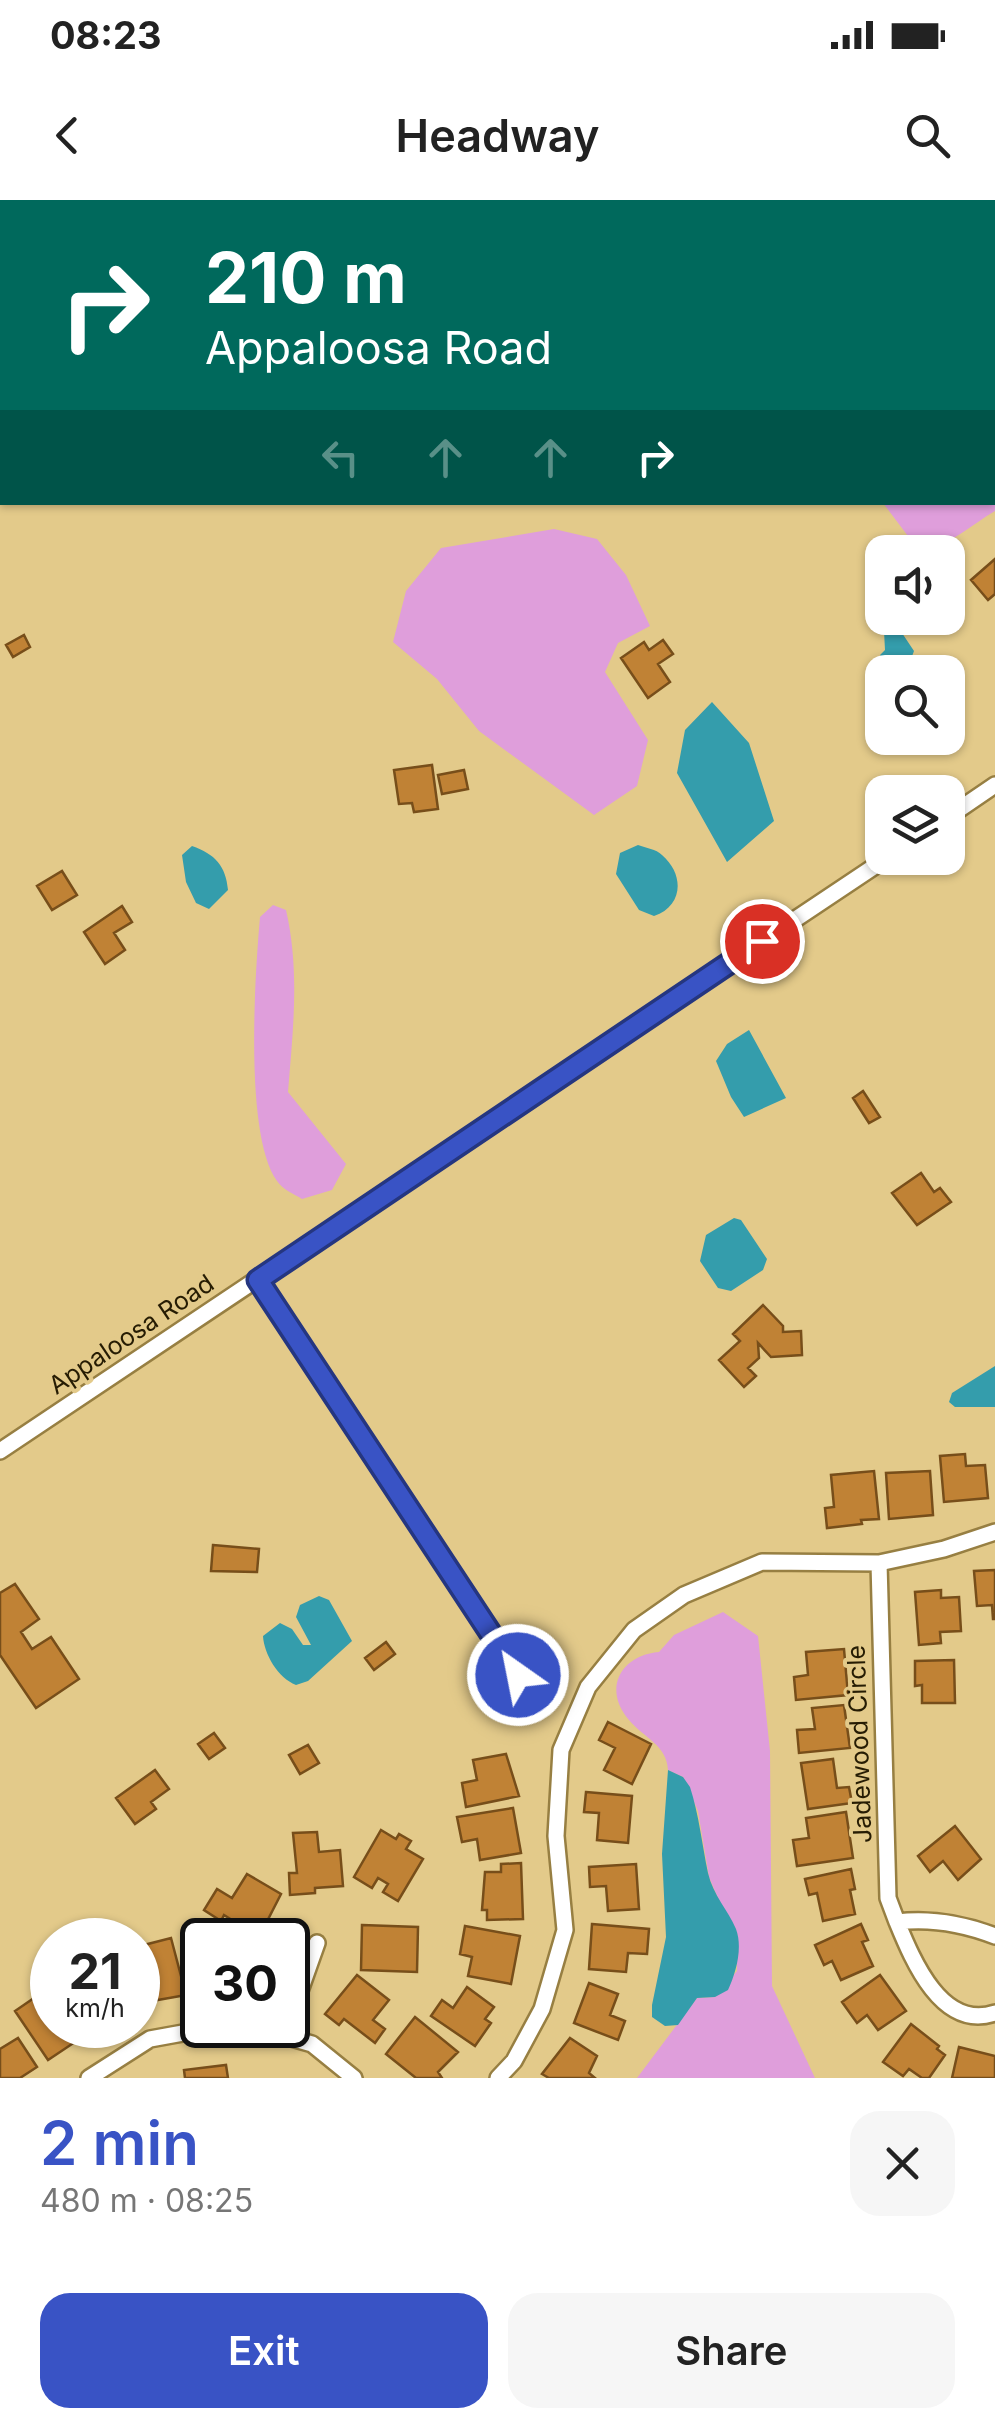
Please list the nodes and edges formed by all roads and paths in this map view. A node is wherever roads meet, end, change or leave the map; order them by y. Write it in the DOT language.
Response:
graph roads {
  1 [pos="995,785"];
  2 [pos="965,805"];
  3 [pos="865,873"];
  4 [pos="258,1280"];
  5 [pos="0,1451"];
  6 [pos="995,1532"];
  7 [pos="879,1563"];
  8 [pos="518,1675"];
  9 [pos="897,1922"];
  10 [pos="995,1936"];
  11 [pos="317,1943"];
  12 [pos="310,1963"];
  13 [pos="995,2013"];
  14 [pos="180,2034"];
  15 [pos="310,2043"];
  16 [pos="89,2078"];
  17 [pos="354,2078"];
  18 [pos="498,2078"];
  1 -- 2 [label="street"];
  3 -- 4 [label="street, Appaloosa Road"];
  4 -- 5 [label="street, Appaloosa Road"];
  4 -- 8 [label="street"];
  6 -- 7 [label="street"];
  7 -- 9 [label="street, Jadewood Circle"];
  7 -- 18 [label="street"];
  9 -- 10 [label="street"];
  9 -- 13 [label="street, Jadewood Circle"];
  11 -- 12 [label="street"];
  14 -- 16 [label="street"];
  15 -- 17 [label="street"];
}
